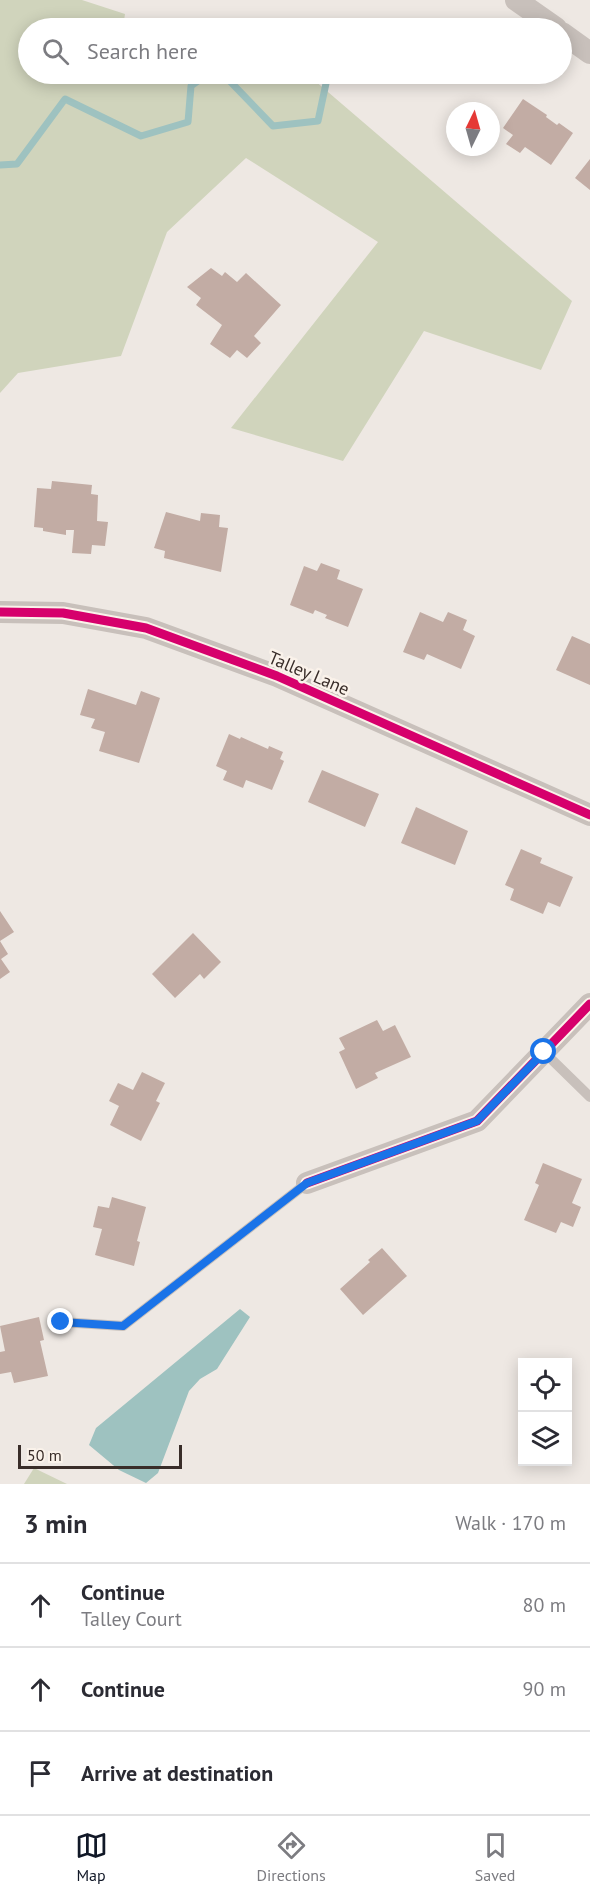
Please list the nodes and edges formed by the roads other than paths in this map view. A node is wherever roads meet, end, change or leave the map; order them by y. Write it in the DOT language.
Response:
graph roads {
  1 [pos="516,0"];
  2 [pos="542,18"];
  3 [pos="572,41"];
  4 [pos="590,53"];
  5 [pos="0,612"];
  6 [pos="590,815"];
  7 [pos="590,1004"];
  8 [pos="544,1052"];
  9 [pos="590,1097"];
  10 [pos="307,1183"];
  11 [pos="61,1322"];
  1 -- 2 [label="street"];
  3 -- 4 [label="street"];
  5 -- 6 [label="street, Talley Lane"];
  7 -- 8 [label="street"];
  8 -- 9 [label="lane"];
  8 -- 10 [label="street"];
  10 -- 11 [label="lane"];
}
